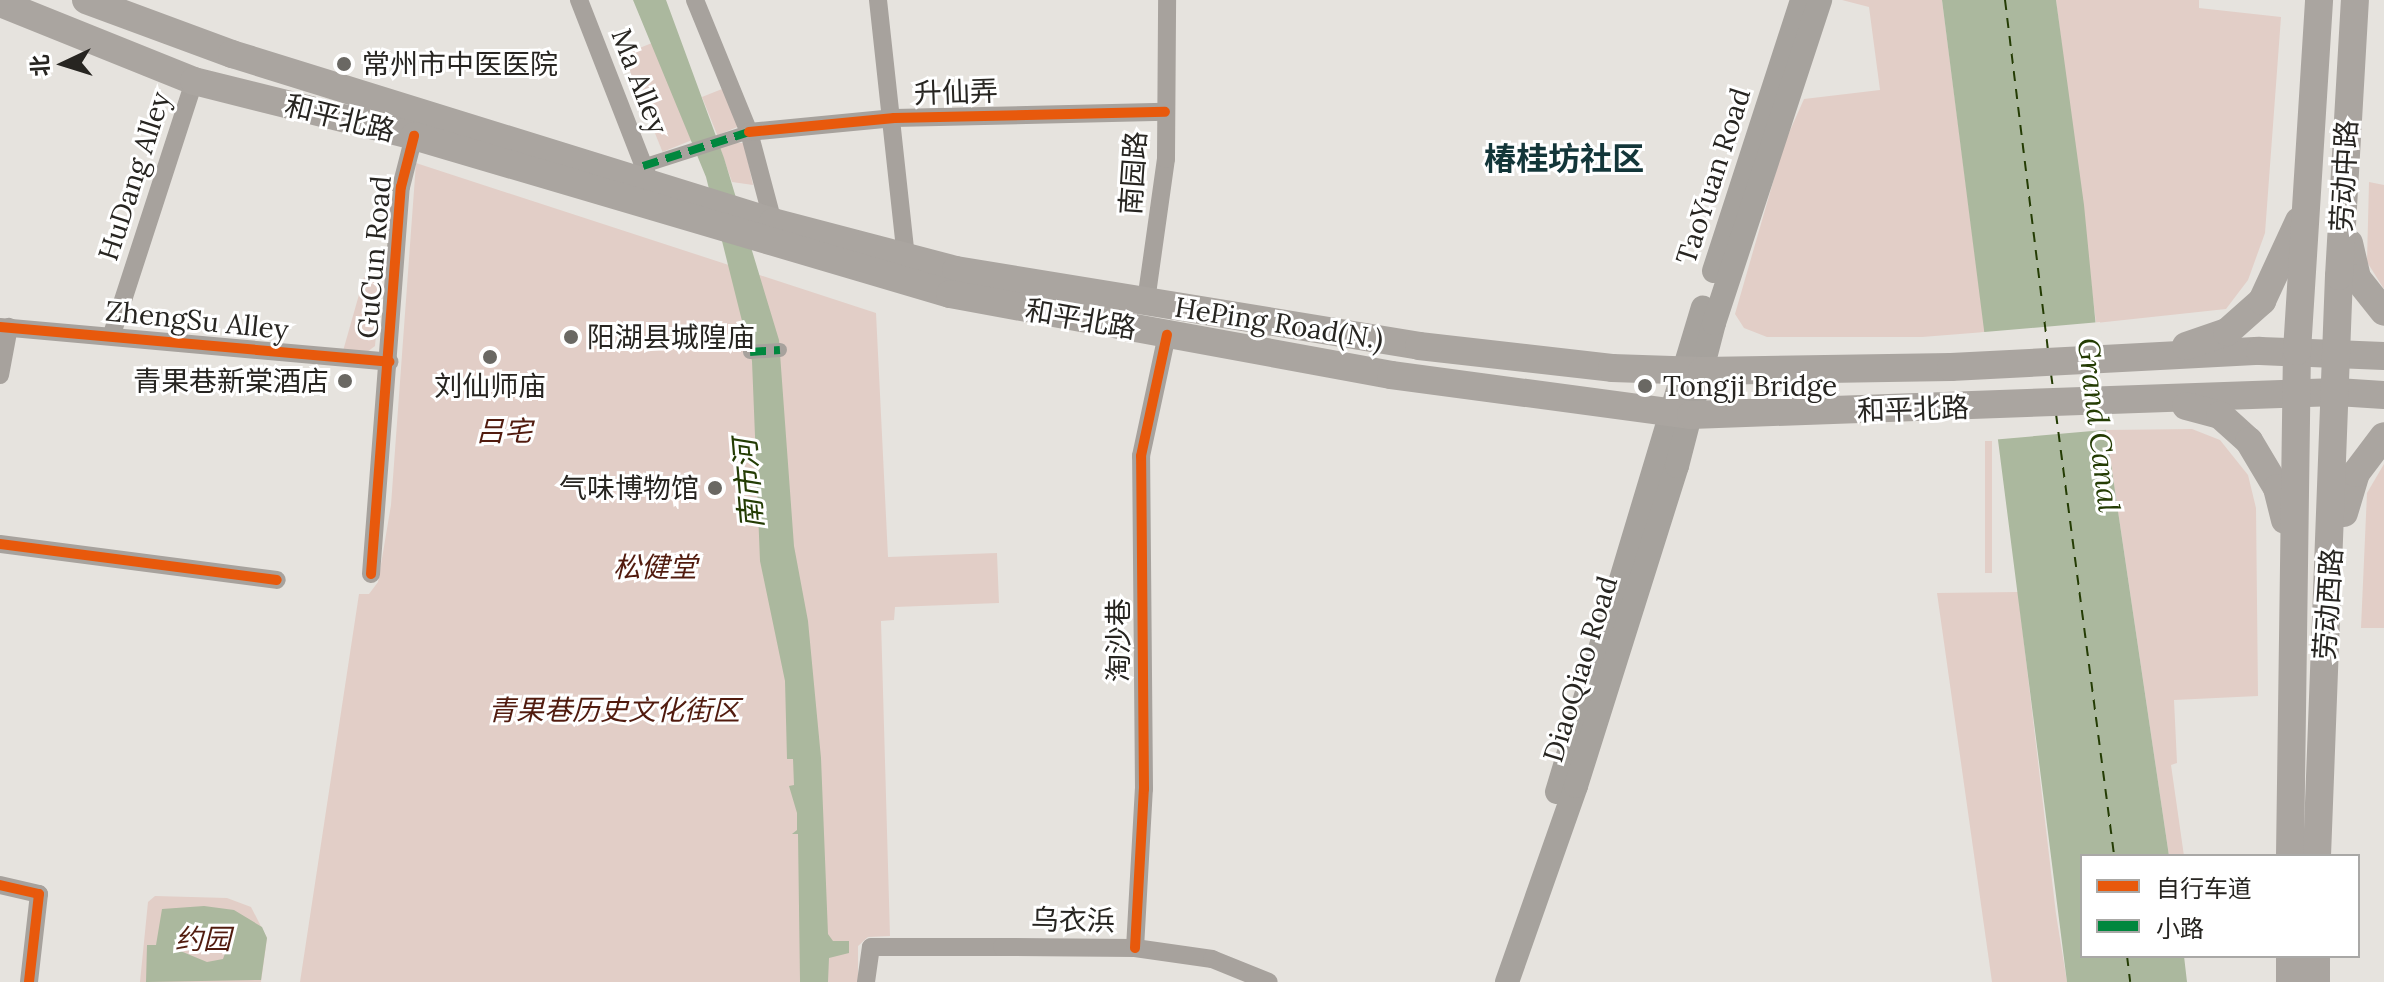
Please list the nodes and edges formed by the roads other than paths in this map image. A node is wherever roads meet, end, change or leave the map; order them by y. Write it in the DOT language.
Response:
graph roads {
  1 [pos="86,0"];
  2 [pos="579,0"];
  3 [pos="695,0"];
  4 [pos="878,0"];
  5 [pos="1167,0"];
  6 [pos="1802,0"];
  7 [pos="1820,0"];
  8 [pos="2319,0"];
  9 [pos="2355,0"];
  10 [pos="0,3"];
  11 [pos="194,81"];
  12 [pos="1165,112"];
  13 [pos="894,118"];
  14 [pos="742,134"];
  15 [pos="414,136"];
  16 [pos="647,174"];
  17 [pos="2306,205"];
  18 [pos="661,210"];
  19 [pos="710,213"];
  20 [pos="2342,213"];
  21 [pos="761,225"];
  22 [pos="906,257"];
  23 [pos="1146,301"];
  24 [pos="2384,312"];
  25 [pos="4,327"];
  26 [pos="112,334"];
  27 [pos="1167,335"];
  28 [pos="780,350"];
  29 [pos="2297,351"];
  30 [pos="2337,351"];
  31 [pos="750,352"];
  32 [pos="2384,356"];
  33 [pos="2152,357"];
  34 [pos="389,362"];
  35 [pos="1951,367"];
  36 [pos="1692,371"];
  37 [pos="0,375"];
  38 [pos="2337,392"];
  39 [pos="2296,393"];
  40 [pos="2384,395"];
  41 [pos="2158,398"];
  42 [pos="1679,414"];
  43 [pos="2384,436"];
  44 [pos="0,544"];
  45 [pos="2292,551"];
  46 [pos="2331,556"];
  47 [pos="371,574"];
  48 [pos="277,580"];
  49 [pos="2290,854"];
  50 [pos="2317,854"];
  51 [pos="0,885"];
  52 [pos="1135,948"];
  53 [pos="2290,958"];
  54 [pos="2316,958"];
  55 [pos="29,982"];
  56 [pos="866,982"];
  57 [pos="1269,982"];
  58 [pos="1490,982"];
  59 [pos="1507,982"];
  60 [pos="2290,982"];
  61 [pos="2316,982"];
  1 -- 16 [label="main road, 和平北路"];
  2 -- 16 [label="street, Ma Alley"];
  3 -- 14 [label="street"];
  4 -- 13 [label="street"];
  5 -- 12 [label="street, 南园路"];
  6 -- 36 [label="main road, TaoYuan Road"];
  7 -- 36 [label="main road, TaoYuan Road"];
  8 -- 17 [label="main road, 劳动西路"];
  9 -- 20 [label="main road, 劳动中路"];
  10 -- 11 [label="main road, 和平北路"];
  11 -- 15 [label="main road, 和平北路"];
  11 -- 26 [label="street, HuDang Alley"];
  12 -- 13 [label="street, 升仙弄"];
  12 -- 23 [label="street, 南园路"];
  13 -- 14 [label="street, 升仙弄"];
  13 -- 22 [label="street"];
  14 -- 16 [label="street"];
  14 -- 21 [label="street"];
  15 -- 18 [label="main road, 和平北路"];
  15 -- 34 [label="street, GuCun Road"];
  16 -- 18 [label="street, Ma Alley"];
  16 -- 19 [label="main road, HePing Road(N.)"];
  17 -- 29 [label="main road, 劳动西路"];
  17 -- 33 [label="main road"];
  18 -- 19 [label="main road, 和平北路"];
  19 -- 21 [label="main road, HePing Road(N.)"];
  20 -- 24 [label="main road"];
  20 -- 30 [label="main road, 劳动中路"];
  21 -- 22 [label="main road, HePing Road(N.)"];
  21 -- 27 [label="main road, 和平北路"];
  22 -- 23 [label="main road, HePing Road(N.)"];
  23 -- 36 [label="main road, HePing Road(N.)"];
  25 -- 26 [label="street, ZhengSu Alley"];
  25 -- 37 [label="street"];
  26 -- 34 [label="street, ZhengSu Alley"];
  27 -- 42 [label="main road, 和平北路"];
  27 -- 52 [label="street, 淘沙巷"];
  28 -- 31 [label="street"];
  29 -- 30 [label="main road, 和平北路"];
  29 -- 33 [label="main road, 和平北路"];
  29 -- 39 [label="main road, 劳动西路"];
  30 -- 32 [label="main road, 和平北路"];
  30 -- 38 [label="main road, 劳动西路"];
  33 -- 35 [label="main road, 和平北路"];
  34 -- 47 [label="street, GuCun Road"];
  35 -- 36 [label="main road, HePing Road(N.)"];
  36 -- 42 [label="main road, DiaoQiao Road"];
  38 -- 39 [label="main road, 和平北路"];
  38 -- 40 [label="main road, 和平北路"];
  38 -- 46 [label="main road, 劳动西路"];
  39 -- 41 [label="main road, 和平北路"];
  39 -- 45 [label="main road, 劳动西路"];
  41 -- 42 [label="main road, 和平北路"];
  41 -- 45 [label="main road"];
  42 -- 58 [label="main road, DiaoQiao Road"];
  42 -- 59 [label="main road, DiaoQiao Road"];
  43 -- 46 [label="main road"];
  44 -- 48 [label="street"];
  45 -- 49 [label="main road, 劳动西路"];
  46 -- 50 [label="main road, 劳动西路"];
  51 -- 55 [label="street"];
  52 -- 56 [label="street, 乌衣浜"];
  52 -- 57 [label="street, 乌衣浜"];
  53 -- 60 [label="main road"];
  54 -- 61 [label="main road"];
}
